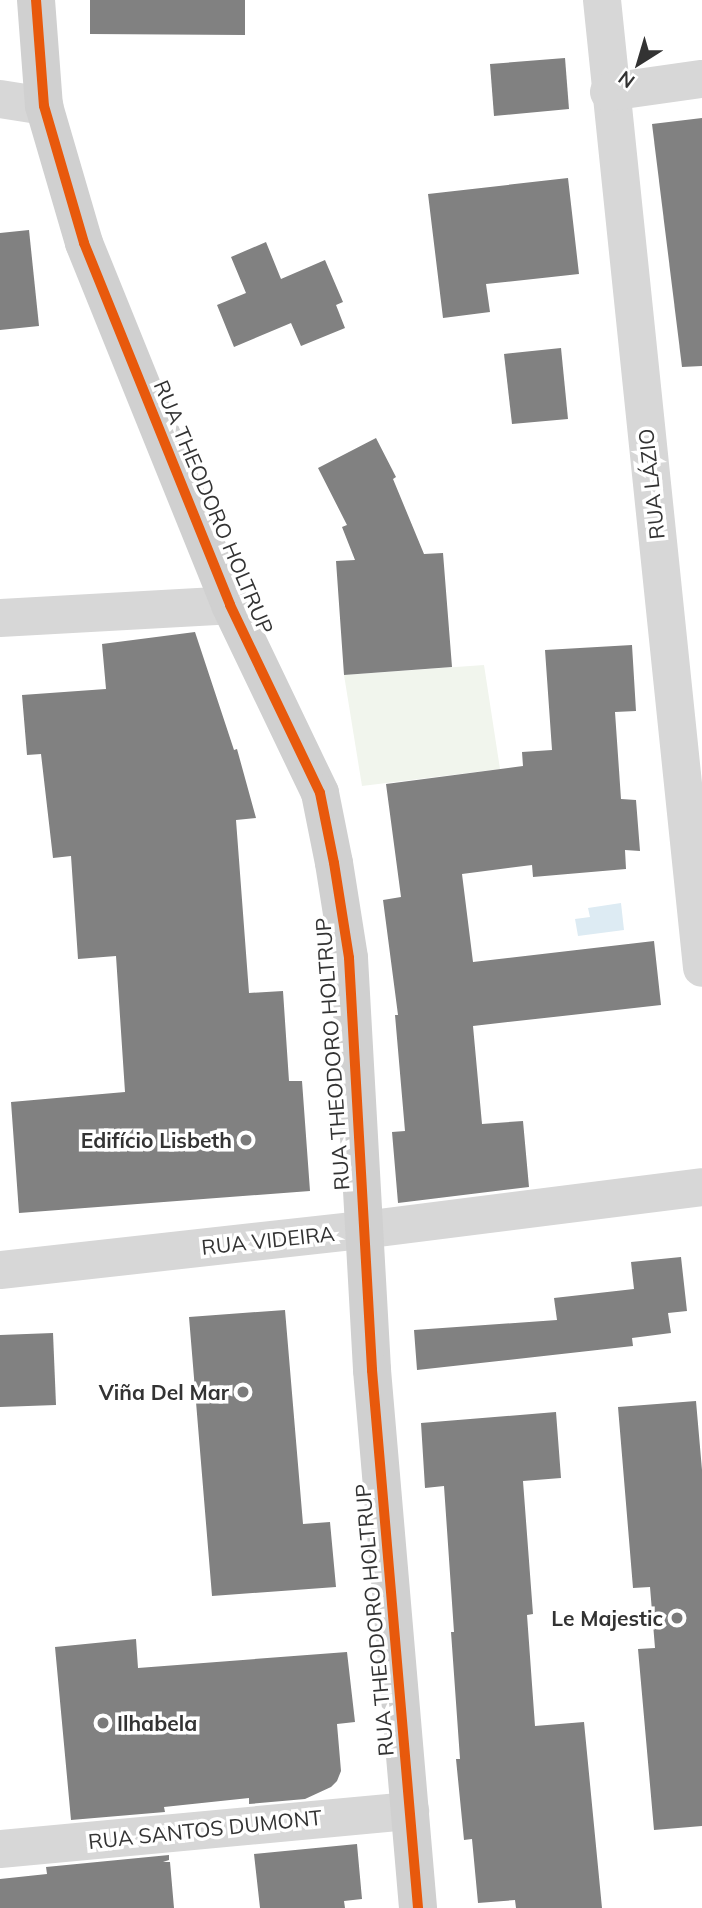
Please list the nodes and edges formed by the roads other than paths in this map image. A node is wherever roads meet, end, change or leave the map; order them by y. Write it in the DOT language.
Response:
graph roads {
  1 [pos="36,0"];
  2 [pos="602,0"];
  3 [pos="702,79"];
  4 [pos="609,92"];
  5 [pos="0,99"];
  6 [pos="44,106"];
  7 [pos="230,605"];
  8 [pos="0,618"];
  9 [pos="702,968"];
  10 [pos="702,1187"];
  11 [pos="363,1230"];
  12 [pos="0,1270"];
  13 [pos="410,1811"];
  14 [pos="0,1849"];
  15 [pos="418,1908"];
  1 -- 6 [label="main road, RUA THEODORO HOLTRUP"];
  2 -- 4 [label="street, RUA LÁZIO"];
  3 -- 4 [label="street"];
  4 -- 9 [label="street, RUA LÁZIO"];
  5 -- 6 [label="street"];
  6 -- 7 [label="main road, RUA THEODORO HOLTRUP"];
  7 -- 8 [label="street"];
  7 -- 11 [label="main road, RUA THEODORO HOLTRUP"];
  10 -- 11 [label="street, RUA VIDEIRA"];
  11 -- 12 [label="street, RUA VIDEIRA"];
  11 -- 13 [label="main road, RUA THEODORO HOLTRUP"];
  13 -- 14 [label="street, RUA SANTOS DUMONT"];
  13 -- 15 [label="main road, RUA THEODORO HOLTRUP"];
}
